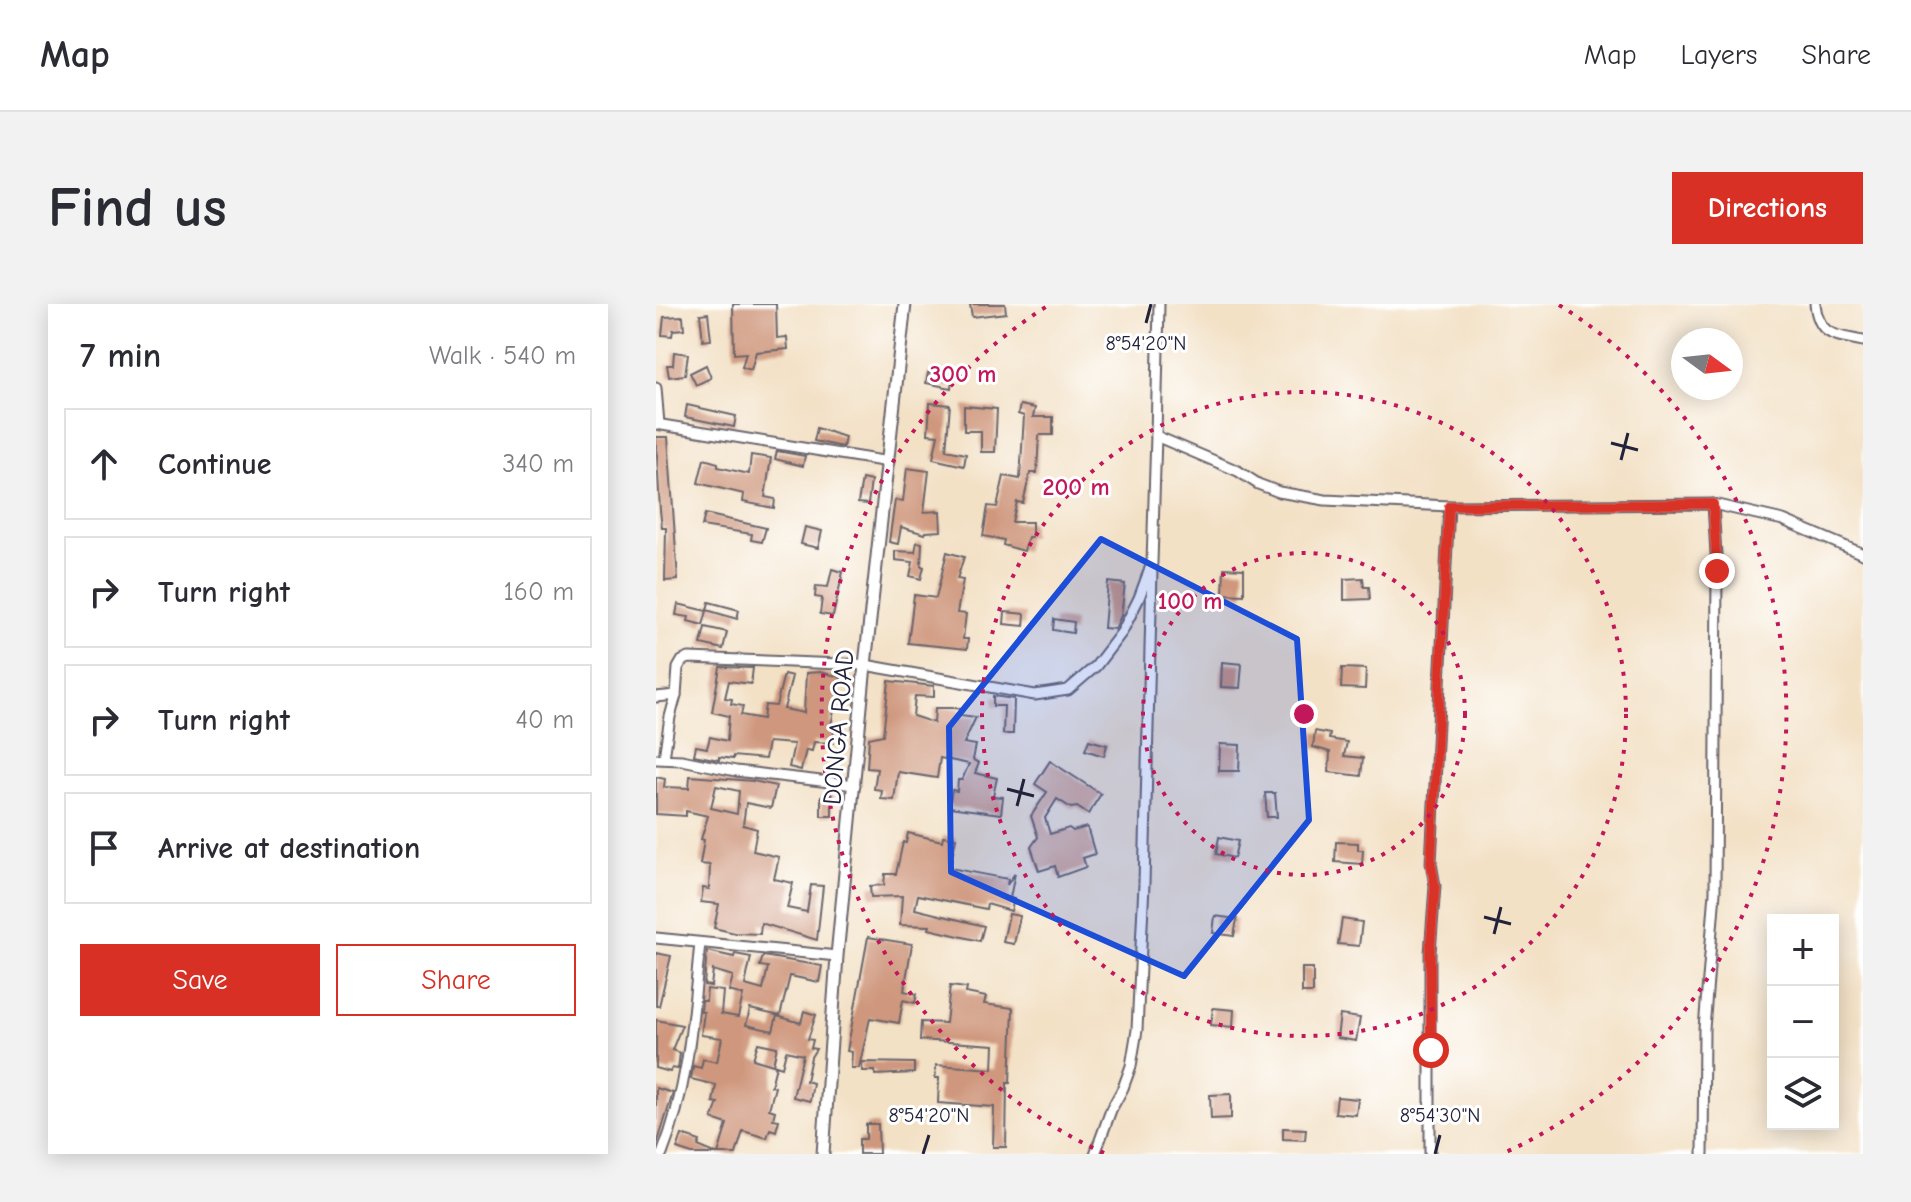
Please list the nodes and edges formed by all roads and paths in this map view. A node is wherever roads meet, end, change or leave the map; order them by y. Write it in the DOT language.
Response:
graph roads {
  1 [pos="905,304"];
  2 [pos="1159,304"];
  3 [pos="1815,304"];
  4 [pos="1863,341"];
  5 [pos="656,388"];
  6 [pos="658,424"];
  7 [pos="1156,436"];
  8 [pos="889,462"];
  9 [pos="1713,504"];
  10 [pos="1449,506"];
  11 [pos="1863,554"];
  12 [pos="1152,563"];
  13 [pos="865,665"];
  14 [pos="676,695"];
  15 [pos="656,697"];
  16 [pos="660,758"];
  17 [pos="855,785"];
  18 [pos="656,938"];
  19 [pos="700,943"];
  20 [pos="837,956"];
  21 [pos="662,1154"];
  22 [pos="823,1154"];
  23 [pos="1095,1154"];
  24 [pos="1430,1154"];
  25 [pos="1703,1154"];
  1 -- 8 [label="street, DONGA ROAD"];
  2 -- 7 [label="street"];
  3 -- 4 [label="street"];
  5 -- 6 [label="street"];
  6 -- 8 [label="street"];
  7 -- 10 [label="street"];
  7 -- 12 [label="street"];
  8 -- 13 [label="street, DONGA ROAD"];
  9 -- 10 [label="street"];
  9 -- 11 [label="street"];
  9 -- 25 [label="street"];
  10 -- 24 [label="street"];
  12 -- 13 [label="street"];
  12 -- 23 [label="street"];
  13 -- 14 [label="street"];
  13 -- 17 [label="street, DONGA ROAD"];
  14 -- 15 [label="street"];
  14 -- 16 [label="street"];
  16 -- 17 [label="street"];
  17 -- 20 [label="street, DONGA ROAD"];
  18 -- 19 [label="street"];
  19 -- 20 [label="street"];
  19 -- 21 [label="street"];
  20 -- 22 [label="street, DONGA ROAD"];
}
